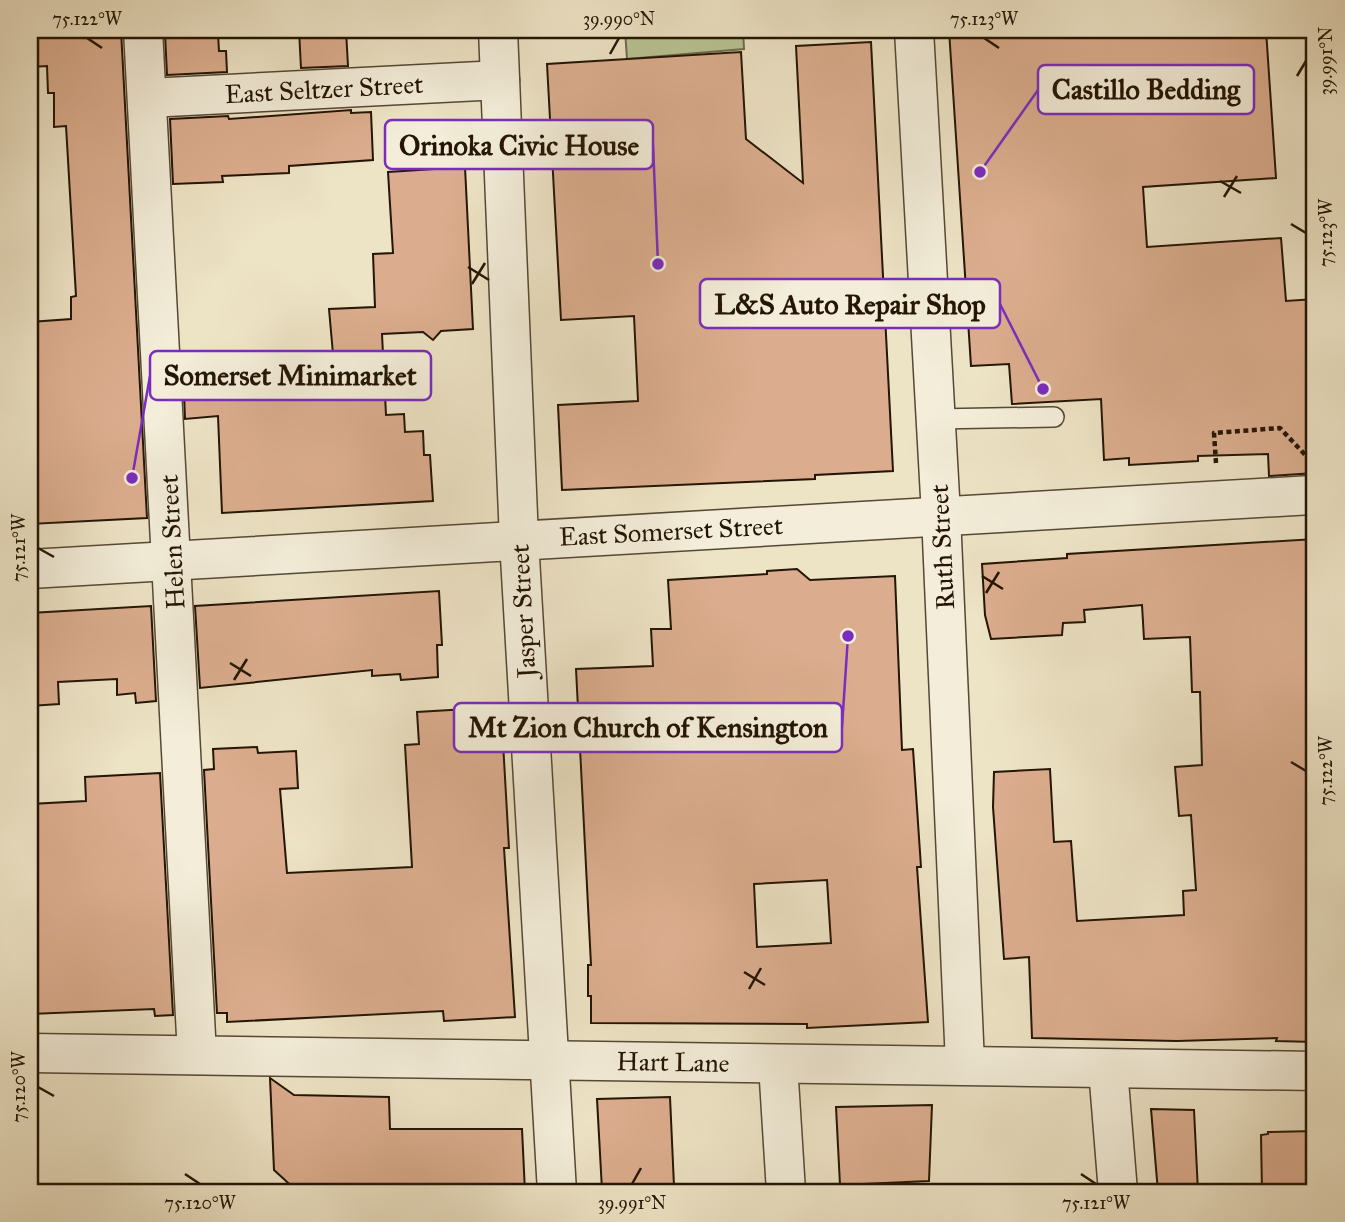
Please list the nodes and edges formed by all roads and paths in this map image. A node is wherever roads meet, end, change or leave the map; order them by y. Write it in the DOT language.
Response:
graph roads {
  1 [pos="144,30"];
  2 [pos="498,30"];
  3 [pos="914,30"];
  4 [pos="500,80"];
  5 [pos="148,98"];
  6 [pos="1054,417"];
  7 [pos="935,419"];
  8 [pos="1216,453"];
  9 [pos="1312,479"];
  10 [pos="941,514"];
  11 [pos="519,540"];
  12 [pos="173,563"];
  13 [pos="30,569"];
  14 [pos="30,1053"];
  15 [pos="197,1055"];
  16 [pos="548,1060"];
  17 [pos="778,1064"];
  18 [pos="965,1064"];
  19 [pos="1108,1069"];
  20 [pos="1315,1071"];
  21 [pos="557,1192"];
  22 [pos="786,1192"];
  23 [pos="1118,1192"];
  1 -- 5 [label="street, Helen Street"];
  2 -- 4 [label="street, Jasper Street"];
  3 -- 7 [label="street, Ruth Street"];
  4 -- 5 [label="street, East Seltzer Street"];
  4 -- 11 [label="street, Jasper Street"];
  5 -- 12 [label="street, Helen Street"];
  6 -- 7 [label="lane"];
  7 -- 10 [label="street, Ruth Street"];
  8 -- 9 [label="path"];
  9 -- 10 [label="street, East Somerset Street"];
  10 -- 11 [label="street, East Somerset Street"];
  10 -- 18 [label="street, Ruth Street"];
  11 -- 12 [label="street, East Somerset Street"];
  11 -- 16 [label="street, Jasper Street"];
  12 -- 13 [label="street, East Somerset Street"];
  12 -- 15 [label="street, Helen Street"];
  14 -- 15 [label="street, Hart Lane"];
  15 -- 16 [label="street, Hart Lane"];
  16 -- 17 [label="street, Hart Lane"];
  16 -- 21 [label="street, Jasper Street"];
  17 -- 18 [label="street, Hart Lane"];
  17 -- 22 [label="street"];
  18 -- 19 [label="street, Hart Lane"];
  19 -- 20 [label="street, Hart Lane"];
  19 -- 23 [label="street"];
}
